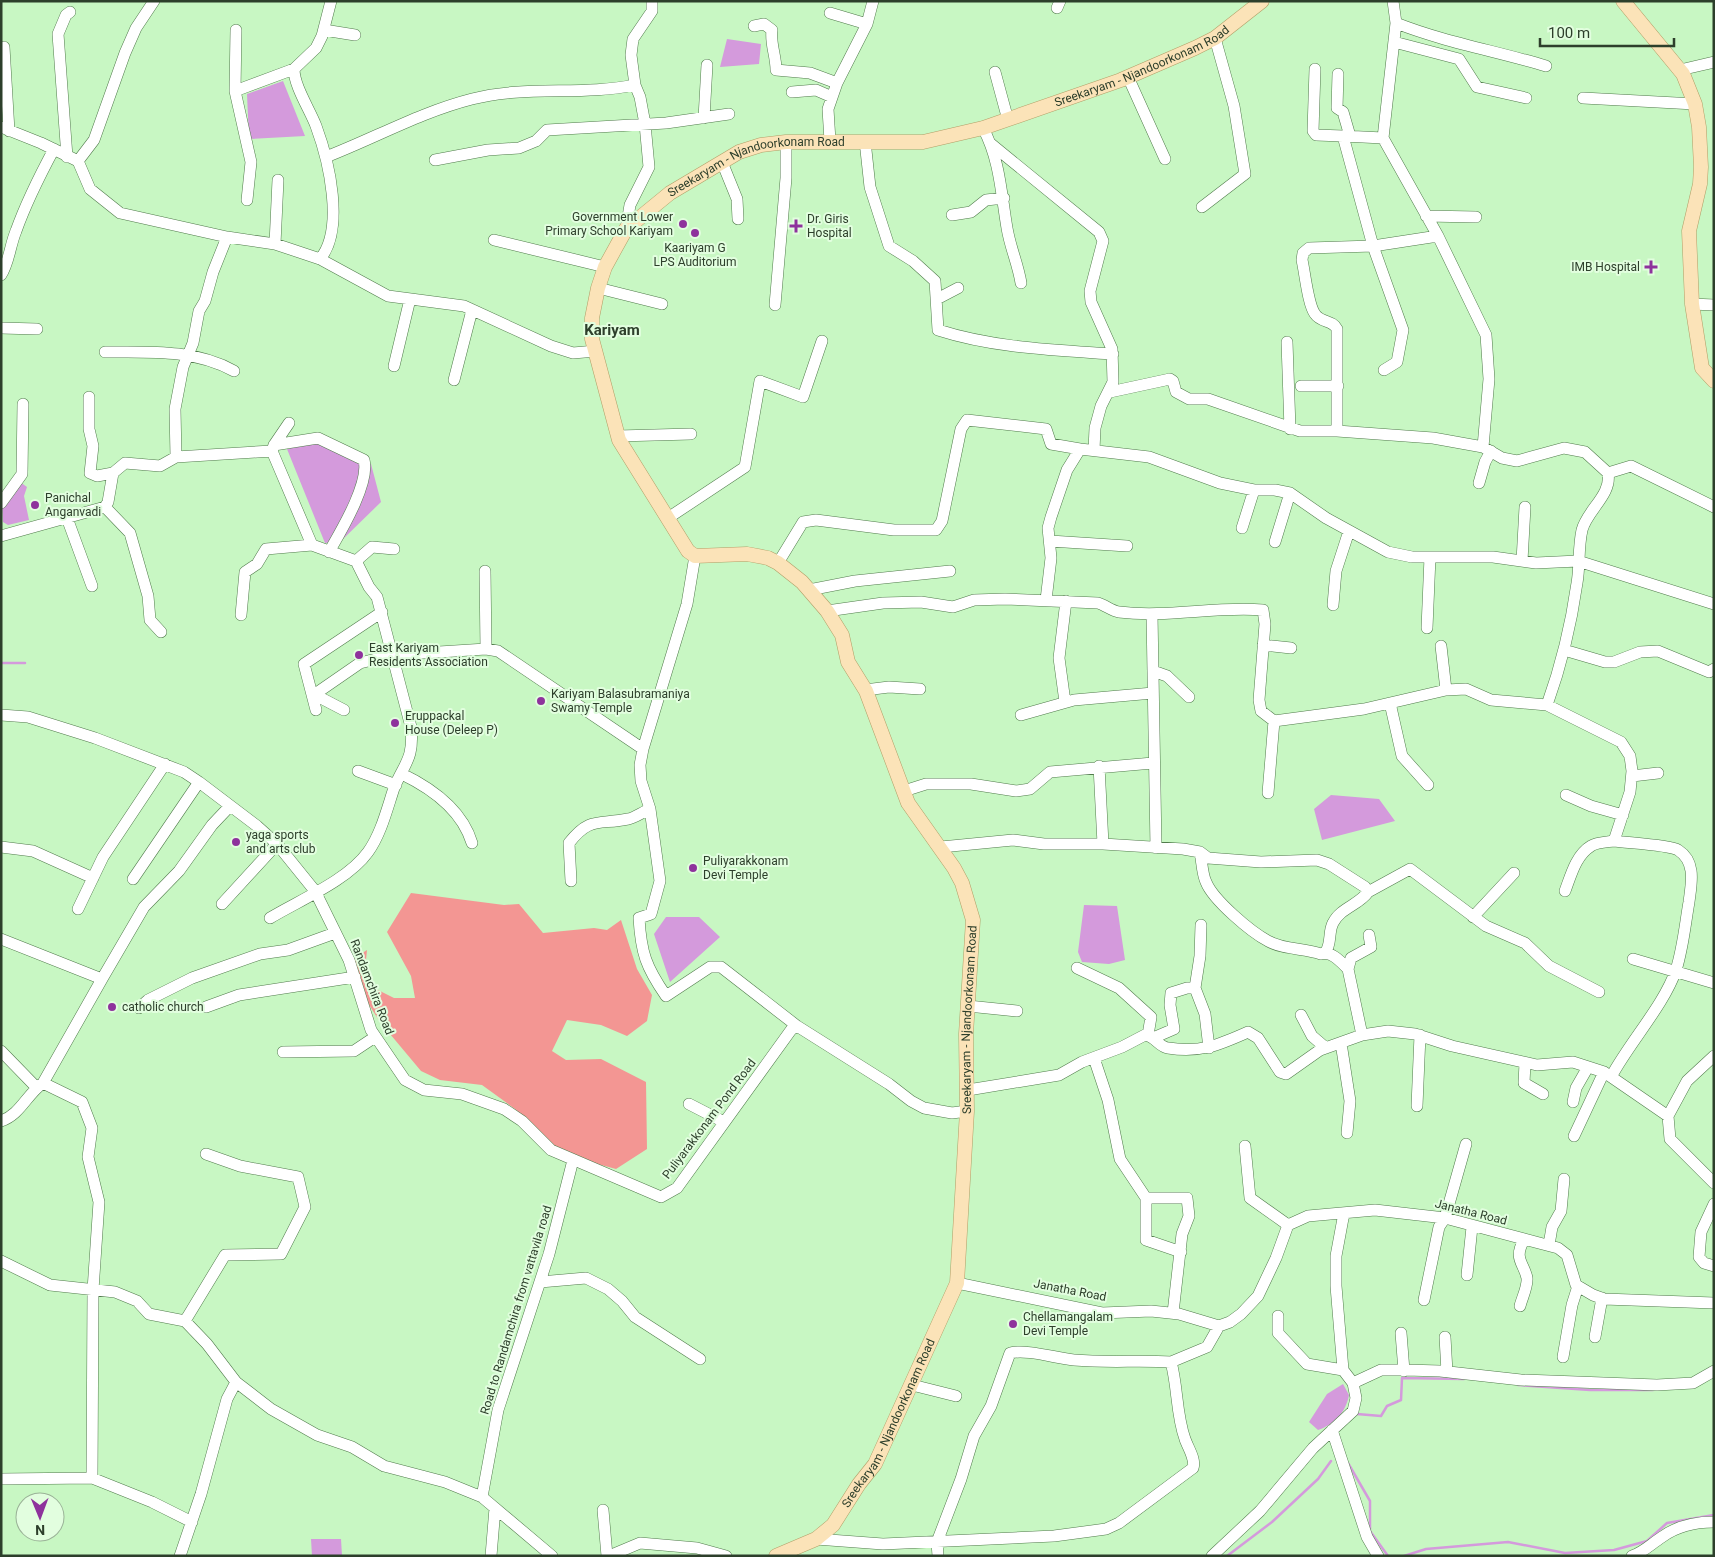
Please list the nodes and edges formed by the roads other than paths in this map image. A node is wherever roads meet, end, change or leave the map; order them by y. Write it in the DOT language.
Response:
graph roads {
  1 [pos="154,1"];
  2 [pos="331,1"];
  3 [pos="652,1"];
  4 [pos="874,1"];
  5 [pos="1262,1"];
  6 [pos="1394,1"];
  7 [pos="1623,1"];
  8 [pos="70,12"];
  9 [pos="830,13"];
  10 [pos="1396,23"];
  11 [pos="867,24"];
  12 [pos="754,26"];
  13 [pos="236,30"];
  14 [pos="324,30"];
  15 [pos="356,35"];
  16 [pos="1215,38"];
  17 [pos="1394,42"];
  18 [pos="4,47"];
  19 [pos="1714,62"];
  20 [pos="707,65"];
  21 [pos="1546,66"];
  22 [pos="294,69"];
  23 [pos="1315,69"];
  24 [pos="1680,70"];
  25 [pos="995,72"];
  26 [pos="1338,74"];
  27 [pos="1128,77"];
  28 [pos="838,83"];
  29 [pos="635,85"];
  30 [pos="235,91"];
  31 [pos="792,92"];
  32 [pos="832,97"];
  33 [pos="1526,98"];
  34 [pos="1583,98"];
  35 [pos="1695,104"];
  36 [pos="729,114"];
  37 [pos="704,118"];
  38 [pos="1008,120"];
  39 [pos="645,124"];
  40 [pos="983,128"];
  41 [pos="5,129"];
  42 [pos="1346,136"];
  43 [pos="1383,138"];
  44 [pos="830,141"];
  45 [pos="865,141"];
  46 [pos="786,142"];
  47 [pos="991,144"];
  48 [pos="54,149"];
  49 [pos="326,157"];
  50 [pos="72,159"];
  51 [pos="1164,159"];
  52 [pos="435,160"];
  53 [pos="722,162"];
  54 [pos="278,180"];
  55 [pos="1004,198"];
  56 [pos="248,200"];
  57 [pos="1202,207"];
  58 [pos="952,215"];
  59 [pos="1426,216"];
  60 [pos="1476,218"];
  61 [pos="738,220"];
  62 [pos="626,229"];
  63 [pos="1438,236"];
  64 [pos="227,237"];
  65 [pos="494,240"];
  66 [pos="275,244"];
  67 [pos="1373,246"];
  68 [pos="320,259"];
  69 [pos="605,267"];
  70 [pos="1,275"];
  71 [pos="1020,284"];
  72 [pos="598,288"];
  73 [pos="958,288"];
  74 [pos="410,298"];
  75 [pos="937,299"];
  76 [pos="662,304"];
  77 [pos="1692,304"];
  78 [pos="775,305"];
  79 [pos="1714,305"];
  80 [pos="472,310"];
  81 [pos="1,328"];
  82 [pos="36,328"];
  83 [pos="822,341"];
  84 [pos="1287,342"];
  85 [pos="596,351"];
  86 [pos="105,352"];
  87 [pos="188,354"];
  88 [pos="1113,354"];
  89 [pos="394,366"];
  90 [pos="1384,370"];
  91 [pos="234,371"];
  92 [pos="454,380"];
  93 [pos="1714,381"];
  94 [pos="1301,386"];
  95 [pos="1338,386"];
  96 [pos="1110,392"];
  97 [pos="88,397"];
  98 [pos="22,404"];
  99 [pos="289,423"];
  100 [pos="1290,429"];
  101 [pos="1337,431"];
  102 [pos="691,434"];
  103 [pos="618,436"];
  104 [pos="273,448"];
  105 [pos="1080,449"];
  106 [pos="1487,449"];
  107 [pos="1094,450"];
  108 [pos="176,457"];
  109 [pos="113,473"];
  110 [pos="1608,473"];
  111 [pos="1479,483"];
  112 [pos="1254,490"];
  113 [pos="1290,493"];
  114 [pos="1,502"];
  115 [pos="105,507"];
  116 [pos="1525,507"];
  117 [pos="1714,507"];
  118 [pos="67,518"];
  119 [pos="668,518"];
  120 [pos="1242,528"];
  121 [pos="1349,531"];
  122 [pos="1,536"];
  123 [pos="1050,541"];
  124 [pos="1275,542"];
  125 [pos="312,545"];
  126 [pos="1127,546"];
  127 [pos="394,549"];
  128 [pos="329,552"];
  129 [pos="695,556"];
  130 [pos="1430,557"];
  131 [pos="356,561"];
  132 [pos="1522,561"];
  133 [pos="1578,561"];
  134 [pos="778,563"];
  135 [pos="950,571"];
  136 [pos="486,572"];
  137 [pos="92,586"];
  138 [pos="809,590"];
  139 [pos="1046,600"];
  140 [pos="1066,601"];
  141 [pos="1714,604"];
  142 [pos="1333,605"];
  143 [pos="827,611"];
  144 [pos="382,612"];
  145 [pos="1152,614"];
  146 [pos="241,615"];
  147 [pos="1427,628"];
  148 [pos="161,632"];
  149 [pos="1263,644"];
  150 [pos="1441,646"];
  151 [pos="1291,648"];
  152 [pos="486,649"];
  153 [pos="1564,650"];
  154 [pos="392,656"];
  155 [pos="1714,669"];
  156 [pos="1153,671"];
  157 [pos="920,689"];
  158 [pos="865,690"];
  159 [pos="1446,690"];
  160 [pos="1153,693"];
  161 [pos="1189,697"];
  162 [pos="1066,702"];
  163 [pos="1390,703"];
  164 [pos="1547,705"];
  165 [pos="316,710"];
  166 [pos="344,710"];
  167 [pos="1021,715"];
  168 [pos="1,716"];
  169 [pos="1274,721"];
  170 [pos="642,749"];
  171 [pos="1153,763"];
  172 [pos="165,764"];
  173 [pos="1099,766"];
  174 [pos="358,771"];
  175 [pos="402,774"];
  176 [pos="1658,774"];
  177 [pos="1632,776"];
  178 [pos="199,782"];
  179 [pos="396,785"];
  180 [pos="1428,785"];
  181 [pos="904,792"];
  182 [pos="1268,793"];
  183 [pos="1566,795"];
  184 [pos="230,806"];
  185 [pos="650,810"];
  186 [pos="1622,815"];
  187 [pos="1614,841"];
  188 [pos="472,843"];
  189 [pos="277,844"];
  190 [pos="1103,844"];
  191 [pos="1,847"];
  192 [pos="941,847"];
  193 [pos="1156,848"];
  194 [pos="1200,852"];
  195 [pos="1514,873"];
  196 [pos="93,878"];
  197 [pos="133,879"];
  198 [pos="571,881"];
  199 [pos="315,891"];
  200 [pos="1565,891"];
  201 [pos="1368,892"];
  202 [pos="222,904"];
  203 [pos="78,909"];
  204 [pos="1473,917"];
  205 [pos="270,918"];
  206 [pos="1201,925"];
  207 [pos="335,933"];
  208 [pos="1369,935"];
  209 [pos="1,939"];
  210 [pos="1325,953"];
  211 [pos="1633,959"];
  212 [pos="1077,968"];
  213 [pos="1348,969"];
  214 [pos="1676,972"];
  215 [pos="355,977"];
  216 [pos="102,979"];
  217 [pos="1714,983"];
  218 [pos="1195,988"];
  219 [pos="1599,992"];
  220 [pos="968,1006"];
  221 [pos="206,1007"];
  222 [pos="139,1008"];
  223 [pos="1017,1011"];
  224 [pos="1301,1015"];
  225 [pos="797,1026"];
  226 [pos="1362,1035"];
  227 [pos="1420,1035"];
  228 [pos="375,1037"];
  229 [pos="1151,1037"];
  230 [pos="1341,1043"];
  231 [pos="1209,1048"];
  232 [pos="1326,1048"];
  233 [pos="1,1051"];
  234 [pos="283,1052"];
  235 [pos="1714,1056"];
  236 [pos="1094,1058"];
  237 [pos="1525,1063"];
  238 [pos="1588,1067"];
  239 [pos="1608,1075"];
  240 [pos="40,1085"];
  241 [pos="968,1090"];
  242 [pos="1544,1094"];
  243 [pos="1573,1102"];
  244 [pos="689,1104"];
  245 [pos="1417,1106"];
  246 [pos="967,1111"];
  247 [pos="1668,1116"];
  248 [pos="1,1121"];
  249 [pos="724,1122"];
  250 [pos="1347,1133"];
  251 [pos="1574,1136"];
  252 [pos="1466,1144"];
  253 [pos="1244,1146"];
  254 [pos="206,1154"];
  255 [pos="573,1160"];
  256 [pos="1564,1179"];
  257 [pos="1714,1183"];
  258 [pos="1146,1198"];
  259 [pos="1714,1204"];
  260 [pos="1344,1214"];
  261 [pos="1445,1218"];
  262 [pos="1288,1225"];
  263 [pos="1472,1227"];
  264 [pos="1524,1240"];
  265 [pos="1550,1245"];
  266 [pos="1181,1252"];
  267 [pos="1,1261"];
  268 [pos="1714,1266"];
  269 [pos="1467,1275"];
  270 [pos="540,1282"];
  271 [pos="957,1283"];
  272 [pos="1578,1286"];
  273 [pos="93,1290"];
  274 [pos="1602,1298"];
  275 [pos="1424,1300"];
  276 [pos="1714,1304"];
  277 [pos="1520,1306"];
  278 [pos="1173,1313"];
  279 [pos="1278,1316"];
  280 [pos="185,1321"];
  281 [pos="1219,1326"];
  282 [pos="1402,1333"];
  283 [pos="1445,1337"];
  284 [pos="1595,1337"];
  285 [pos="1563,1357"];
  286 [pos="700,1359"];
  287 [pos="1171,1362"];
  288 [pos="1343,1370"];
  289 [pos="1404,1370"];
  290 [pos="1714,1371"];
  291 [pos="1447,1372"];
  292 [pos="236,1382"];
  293 [pos="1353,1383"];
  294 [pos="912,1385"];
  295 [pos="956,1396"];
  296 [pos="1332,1430"];
  297 [pos="92,1478"];
  298 [pos="1,1479"];
  299 [pos="482,1498"];
  300 [pos="495,1508"];
  301 [pos="603,1510"];
  302 [pos="192,1522"];
  303 [pos="1714,1522"];
  304 [pos="816,1539"];
  305 [pos="937,1542"];
  306 [pos="180,1556"];
  307 [pos="490,1556"];
  308 [pos="552,1556"];
  309 [pos="608,1556"];
  310 [pos="726,1556"];
  311 [pos="776,1556"];
  312 [pos="938,1556"];
  313 [pos="1212,1556"];
  314 [pos="1378,1556"];
  315 [pos="1632,1556"];
  1 -- 50 [label="street"];
  2 -- 14 [label="street"];
  3 -- 29 [label="street"];
  4 -- 11 [label="street"];
  5 -- 16 [label="main road, Sreekaryam - Njandoorkonam Road"];
  6 -- 10 [label="street"];
  7 -- 24 [label="main road"];
  8 -- 50 [label="street"];
  9 -- 11 [label="street"];
  10 -- 17 [label="street"];
  10 -- 21 [label="street"];
  11 -- 28 [label="street"];
  12 -- 28 [label="street"];
  13 -- 30 [label="street"];
  14 -- 15 [label="street"];
  14 -- 22 [label="street"];
  16 -- 27 [label="main road, Sreekaryam - Njandoorkonam Road"];
  16 -- 57 [label="street"];
  17 -- 33 [label="street"];
  17 -- 43 [label="street"];
  18 -- 41 [label="street"];
  19 -- 24 [label="street"];
  20 -- 37 [label="street"];
  22 -- 30 [label="street"];
  22 -- 49 [label="street"];
  23 -- 42 [label="street"];
  24 -- 35 [label="main road"];
  25 -- 38 [label="street"];
  26 -- 42 [label="street"];
  27 -- 38 [label="main road, Sreekaryam - Njandoorkonam Road"];
  27 -- 51 [label="street"];
  28 -- 32 [label="street"];
  29 -- 39 [label="street"];
  29 -- 49 [label="street"];
  30 -- 56 [label="street"];
  31 -- 32 [label="street"];
  32 -- 44 [label="street"];
  34 -- 35 [label="street"];
  35 -- 77 [label="main road"];
  36 -- 37 [label="street"];
  37 -- 39 [label="street"];
  38 -- 40 [label="main road, Sreekaryam - Njandoorkonam Road"];
  39 -- 52 [label="street"];
  39 -- 62 [label="street"];
  40 -- 45 [label="main road, Sreekaryam - Njandoorkonam Road"];
  40 -- 47 [label="street"];
  41 -- 48 [label="street"];
  42 -- 43 [label="street"];
  42 -- 67 [label="street"];
  43 -- 59 [label="street"];
  44 -- 45 [label="main road, Sreekaryam - Njandoorkonam Road"];
  44 -- 46 [label="main road, Sreekaryam - Njandoorkonam Road"];
  45 -- 75 [label="street"];
  46 -- 53 [label="main road, Sreekaryam - Njandoorkonam Road"];
  46 -- 78 [label="street"];
  47 -- 55 [label="street"];
  47 -- 88 [label="street"];
  48 -- 50 [label="street"];
  48 -- 70 [label="street"];
  49 -- 68 [label="street"];
  50 -- 64 [label="street"];
  53 -- 61 [label="street"];
  53 -- 62 [label="main road, Sreekaryam - Njandoorkonam Road"];
  54 -- 66 [label="street"];
  55 -- 58 [label="street"];
  55 -- 71 [label="street"];
  59 -- 60 [label="street"];
  59 -- 63 [label="street"];
  62 -- 69 [label="main road, Sreekaryam - Njandoorkonam Road"];
  63 -- 67 [label="street"];
  63 -- 106 [label="street"];
  64 -- 66 [label="street"];
  64 -- 87 [label="street"];
  65 -- 69 [label="street"];
  66 -- 68 [label="street"];
  67 -- 90 [label="street"];
  67 -- 95 [label="street"];
  68 -- 74 [label="street"];
  69 -- 72 [label="main road, Sreekaryam - Njandoorkonam Road"];
  72 -- 76 [label="street"];
  72 -- 85 [label="main road, Sreekaryam - Njandoorkonam Road"];
  73 -- 75 [label="street"];
  74 -- 80 [label="street"];
  74 -- 89 [label="street"];
  75 -- 88 [label="street"];
  77 -- 79 [label="street"];
  77 -- 93 [label="main road"];
  80 -- 85 [label="street"];
  80 -- 92 [label="street"];
  81 -- 82 [label="street"];
  83 -- 119 [label="street"];
  84 -- 100 [label="street"];
  85 -- 103 [label="main road, Sreekaryam - Njandoorkonam Road"];
  86 -- 87 [label="street"];
  87 -- 91 [label="street"];
  87 -- 108 [label="street"];
  88 -- 96 [label="street"];
  94 -- 95 [label="street"];
  95 -- 101 [label="street"];
  96 -- 100 [label="street"];
  96 -- 107 [label="street"];
  97 -- 109 [label="street"];
  98 -- 114 [label="street"];
  99 -- 104 [label="street"];
  100 -- 101 [label="street"];
  101 -- 106 [label="street"];
  102 -- 103 [label="street"];
  103 -- 119 [label="main road, Sreekaryam - Njandoorkonam Road"];
  104 -- 108 [label="street"];
  104 -- 125 [label="street"];
  104 -- 128 [label="street"];
  105 -- 107 [label="street"];
  105 -- 123 [label="street"];
  105 -- 134 [label="street"];
  106 -- 110 [label="street"];
  106 -- 111 [label="street"];
  107 -- 112 [label="street"];
  108 -- 109 [label="street"];
  109 -- 115 [label="street"];
  110 -- 117 [label="street"];
  110 -- 133 [label="street"];
  112 -- 113 [label="street"];
  112 -- 120 [label="street"];
  113 -- 121 [label="street"];
  113 -- 124 [label="street"];
  115 -- 118 [label="street"];
  115 -- 148 [label="street"];
  116 -- 132 [label="street"];
  118 -- 122 [label="street"];
  118 -- 137 [label="street"];
  119 -- 129 [label="main road, Sreekaryam - Njandoorkonam Road"];
  121 -- 130 [label="street"];
  121 -- 142 [label="street"];
  123 -- 126 [label="street"];
  123 -- 139 [label="street"];
  125 -- 128 [label="street"];
  125 -- 146 [label="street"];
  127 -- 131 [label="street"];
  128 -- 131 [label="street"];
  129 -- 134 [label="main road, Sreekaryam - Njandoorkonam Road"];
  129 -- 170 [label="street"];
  130 -- 132 [label="street"];
  130 -- 147 [label="street"];
  131 -- 144 [label="street"];
  132 -- 133 [label="street"];
  133 -- 141 [label="street"];
  133 -- 153 [label="street"];
  134 -- 138 [label="main road, Sreekaryam - Njandoorkonam Road"];
  135 -- 138 [label="street"];
  136 -- 152 [label="street"];
  138 -- 143 [label="main road, Sreekaryam - Njandoorkonam Road"];
  139 -- 140 [label="street"];
  139 -- 143 [label="street"];
  140 -- 145 [label="street"];
  140 -- 162 [label="street"];
  143 -- 158 [label="main road, Sreekaryam - Njandoorkonam Road"];
  144 -- 154 [label="street"];
  144 -- 165 [label="street"];
  145 -- 149 [label="street"];
  145 -- 156 [label="street"];
  149 -- 151 [label="street"];
  149 -- 169 [label="street"];
  150 -- 159 [label="street"];
  152 -- 154 [label="street"];
  152 -- 170 [label="street"];
  153 -- 155 [label="street"];
  153 -- 164 [label="street"];
  154 -- 166 [label="street"];
  154 -- 175 [label="street"];
  156 -- 160 [label="street"];
  156 -- 161 [label="street"];
  157 -- 158 [label="street"];
  158 -- 181 [label="main road, Sreekaryam - Njandoorkonam Road"];
  159 -- 163 [label="street"];
  159 -- 164 [label="street"];
  160 -- 162 [label="street"];
  160 -- 171 [label="street"];
  162 -- 167 [label="street"];
  163 -- 169 [label="street"];
  163 -- 180 [label="street"];
  164 -- 177 [label="street"];
  168 -- 172 [label="street, Randamchira Road"];
  169 -- 182 [label="street"];
  170 -- 185 [label="street"];
  171 -- 173 [label="street"];
  171 -- 193 [label="street"];
  172 -- 178 [label="street, Randamchira Road"];
  172 -- 196 [label="street"];
  173 -- 181 [label="street"];
  173 -- 190 [label="street"];
  174 -- 179 [label="street"];
  175 -- 179 [label="street"];
  175 -- 188 [label="street"];
  176 -- 177 [label="street"];
  177 -- 186 [label="street"];
  178 -- 184 [label="street, Randamchira Road"];
  178 -- 197 [label="street"];
  179 -- 199 [label="street"];
  181 -- 192 [label="main road, Sreekaryam - Njandoorkonam Road"];
  183 -- 186 [label="street"];
  184 -- 189 [label="street, Randamchira Road"];
  184 -- 216 [label="street"];
  185 -- 198 [label="street"];
  185 -- 225 [label="street"];
  186 -- 187 [label="street"];
  187 -- 200 [label="street"];
  187 -- 214 [label="street"];
  189 -- 199 [label="street, Randamchira Road"];
  189 -- 202 [label="street"];
  190 -- 192 [label="street"];
  190 -- 193 [label="street"];
  191 -- 196 [label="street"];
  192 -- 220 [label="main road, Sreekaryam - Njandoorkonam Road"];
  193 -- 194 [label="street"];
  194 -- 201 [label="street"];
  194 -- 210 [label="street"];
  195 -- 204 [label="street"];
  196 -- 203 [label="street"];
  199 -- 205 [label="street"];
  199 -- 207 [label="street, Randamchira Road"];
  201 -- 204 [label="street"];
  201 -- 210 [label="street"];
  204 -- 219 [label="street"];
  206 -- 218 [label="street"];
  207 -- 215 [label="street, Randamchira Road"];
  207 -- 222 [label="street"];
  208 -- 213 [label="street"];
  209 -- 216 [label="street"];
  210 -- 213 [label="street"];
  211 -- 214 [label="street"];
  212 -- 229 [label="street"];
  213 -- 226 [label="street"];
  214 -- 217 [label="street"];
  214 -- 239 [label="street"];
  215 -- 221 [label="street"];
  215 -- 228 [label="street, Randamchira Road"];
  216 -- 240 [label="street"];
  218 -- 229 [label="street"];
  218 -- 231 [label="street"];
  220 -- 223 [label="street"];
  220 -- 241 [label="main road, Sreekaryam - Njandoorkonam Road"];
  224 -- 232 [label="street"];
  225 -- 246 [label="street"];
  225 -- 249 [label="street, Puliyarakkonam Pond Road"];
  226 -- 227 [label="street"];
  226 -- 230 [label="street"];
  227 -- 237 [label="street"];
  227 -- 245 [label="street"];
  228 -- 234 [label="street"];
  228 -- 255 [label="street, Randamchira Road"];
  229 -- 231 [label="street"];
  229 -- 236 [label="street"];
  230 -- 232 [label="street"];
  230 -- 250 [label="street"];
  231 -- 232 [label="street"];
  233 -- 240 [label="street"];
  235 -- 247 [label="street"];
  236 -- 241 [label="street"];
  236 -- 258 [label="street"];
  237 -- 238 [label="street"];
  237 -- 242 [label="street"];
  238 -- 239 [label="street"];
  238 -- 243 [label="street"];
  239 -- 247 [label="street"];
  239 -- 251 [label="street"];
  240 -- 248 [label="street"];
  240 -- 273 [label="street"];
  241 -- 246 [label="main road, Sreekaryam - Njandoorkonam Road"];
  244 -- 249 [label="street"];
  246 -- 271 [label="main road, Sreekaryam - Njandoorkonam Road"];
  247 -- 257 [label="street"];
  249 -- 255 [label="street, Puliyarakkonam Pond Road"];
  252 -- 261 [label="street"];
  253 -- 262 [label="street"];
  254 -- 280 [label="street"];
  255 -- 270 [label="street, Road to Randamchira from vattavila road"];
  256 -- 265 [label="street"];
  258 -- 266 [label="street"];
  258 -- 266 [label="street"];
  259 -- 268 [label="street"];
  260 -- 261 [label="street, Janatha Road"];
  260 -- 262 [label="street, Janatha Road"];
  260 -- 288 [label="street"];
  261 -- 263 [label="street, Janatha Road"];
  261 -- 275 [label="street"];
  262 -- 281 [label="street"];
  263 -- 264 [label="street, Janatha Road"];
  263 -- 269 [label="street"];
  264 -- 265 [label="street, Janatha Road"];
  264 -- 277 [label="street"];
  265 -- 272 [label="street, Janatha Road"];
  266 -- 278 [label="street"];
  267 -- 273 [label="street"];
  270 -- 286 [label="street"];
  270 -- 299 [label="street, Road to Randamchira from vattavila road"];
  271 -- 278 [label="street, Janatha Road"];
  271 -- 294 [label="main road, Sreekaryam - Njandoorkonam Road"];
  272 -- 274 [label="street"];
  272 -- 285 [label="street"];
  273 -- 280 [label="street"];
  273 -- 297 [label="street"];
  274 -- 276 [label="street"];
  274 -- 284 [label="street"];
  278 -- 281 [label="street, Janatha Road"];
  279 -- 288 [label="street"];
  280 -- 292 [label="street"];
  281 -- 287 [label="street"];
  282 -- 289 [label="street"];
  283 -- 291 [label="street"];
  287 -- 305 [label="street"];
  287 -- 305 [label="street"];
  288 -- 293 [label="street"];
  289 -- 291 [label="street"];
  289 -- 293 [label="street"];
  290 -- 291 [label="street"];
  292 -- 299 [label="street"];
  292 -- 302 [label="street"];
  293 -- 296 [label="street"];
  294 -- 295 [label="street"];
  294 -- 304 [label="main road, Sreekaryam - Njandoorkonam Road"];
  296 -- 313 [label="street"];
  296 -- 314 [label="street"];
  297 -- 298 [label="street"];
  297 -- 302 [label="street"];
  299 -- 300 [label="street"];
  300 -- 307 [label="street"];
  300 -- 308 [label="street"];
  301 -- 309 [label="street"];
  302 -- 306 [label="street"];
  303 -- 315 [label="street"];
  304 -- 305 [label="street"];
  304 -- 311 [label="main road, Sreekaryam - Njandoorkonam Road"];
  305 -- 312 [label="street"];
  309 -- 310 [label="street"];
}
